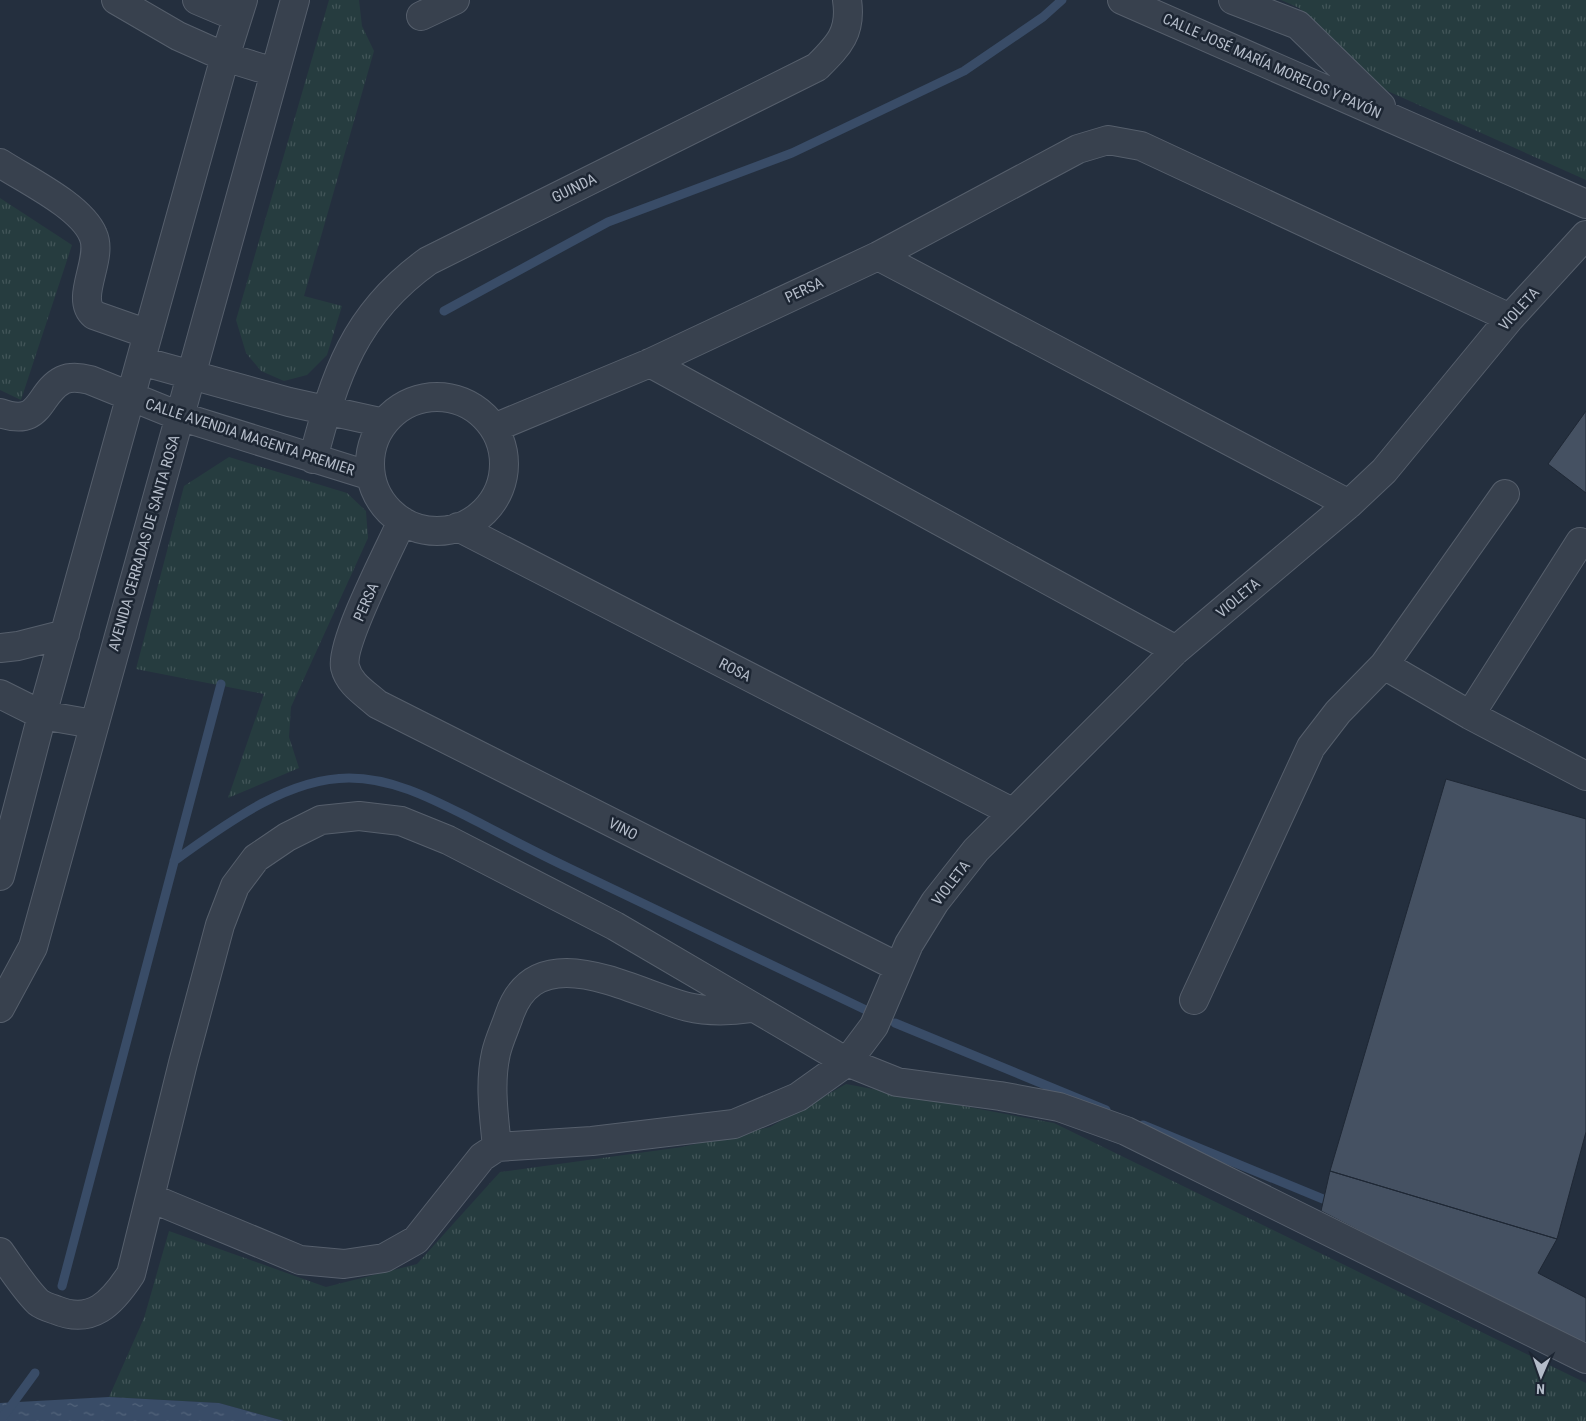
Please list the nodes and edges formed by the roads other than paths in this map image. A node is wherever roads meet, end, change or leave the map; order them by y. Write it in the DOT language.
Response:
graph roads {
  1 [pos="116,0"];
  2 [pos="197,0"];
  3 [pos="295,0"];
  4 [pos="455,0"];
  5 [pos="847,0"];
  6 [pos="1122,0"];
  7 [pos="1233,0"];
  8 [pos="240,8"];
  9 [pos="421,16"];
  10 [pos="225,57"];
  11 [pos="274,72"];
  12 [pos="1395,120"];
  13 [pos="0,163"];
  14 [pos="1586,204"];
  15 [pos="1586,235"];
  16 [pos="878,256"];
  17 [pos="1510,318"];
  18 [pos="148,334"];
  19 [pos="141,361"];
  20 [pos="650,363"];
  21 [pos="192,375"];
  22 [pos="130,397"];
  23 [pos="325,411"];
  24 [pos="0,413"];
  25 [pos="179,416"];
  26 [pos="384,423"];
  27 [pos="494,428"];
  28 [pos="313,458"];
  29 [pos="371,476"];
  30 [pos="1505,494"];
  31 [pos="1349,504"];
  32 [pos="402,522"];
  33 [pos="458,528"];
  34 [pos="1580,542"];
  35 [pos="65,634"];
  36 [pos="0,648"];
  37 [pos="1176,650"];
  38 [pos="1384,665"];
  39 [pos="353,684"];
  40 [pos="0,694"];
  41 [pos="42,715"];
  42 [pos="1470,715"];
  43 [pos="93,724"];
  44 [pos="1586,776"];
  45 [pos="1012,812"];
  46 [pos="0,876"];
  47 [pos="898,967"];
  48 [pos="1194,1000"];
  49 [pos="0,1008"];
  50 [pos="752,1008"];
  51 [pos="847,1062"];
  52 [pos="497,1147"];
  53 [pos="150,1198"];
  54 [pos="0,1252"];
  55 [pos="1586,1359"];
  1 -- 10 [label="street"];
  2 -- 8 [label="street"];
  3 -- 11 [label="street, AVENIDA CERRADAS DE SANTA ROSA"];
  4 -- 9 [label="street"];
  5 -- 23 [label="street, GUINDA"];
  6 -- 12 [label="street, CALLE JOSÉ MARÍA MORELOS Y PAVÓN"];
  7 -- 12 [label="street, CALLE JOSÉ MARÍA MORELOS Y PAVÓN"];
  8 -- 10 [label="street"];
  10 -- 11 [label="street"];
  10 -- 18 [label="street"];
  11 -- 21 [label="street, AVENIDA CERRADAS DE SANTA ROSA"];
  12 -- 14 [label="street, CALLE JOSÉ MARÍA MORELOS Y PAVÓN"];
  13 -- 18 [label="street"];
  15 -- 17 [label="street, VIOLETA"];
  16 -- 17 [label="street, PERSA"];
  16 -- 20 [label="street, PERSA"];
  16 -- 31 [label="street"];
  17 -- 31 [label="street, VIOLETA"];
  18 -- 19 [label="street"];
  19 -- 21 [label="street"];
  19 -- 22 [label="street"];
  20 -- 27 [label="street, PERSA"];
  20 -- 37 [label="street"];
  21 -- 23 [label="street"];
  21 -- 25 [label="street, AVENIDA CERRADAS DE SANTA ROSA"];
  22 -- 24 [label="street, CALLE AVENDIA MAGENTA PREMIER"];
  22 -- 25 [label="street, CALLE AVENDIA MAGENTA PREMIER"];
  22 -- 35 [label="street"];
  23 -- 26 [label="street"];
  23 -- 28 [label="street, GUINDA"];
  25 -- 28 [label="street, CALLE AVENDIA MAGENTA PREMIER"];
  25 -- 43 [label="street, AVENIDA CERRADAS DE SANTA ROSA"];
  26 -- 27 [label="street"];
  26 -- 29 [label="street"];
  27 -- 33 [label="street"];
  28 -- 29 [label="street, CALLE AVENDIA MAGENTA PREMIER"];
  29 -- 32 [label="street"];
  30 -- 38 [label="street"];
  31 -- 37 [label="street, VIOLETA"];
  32 -- 33 [label="street"];
  32 -- 39 [label="street, PERSA"];
  33 -- 45 [label="street, ROSA"];
  34 -- 42 [label="street"];
  35 -- 36 [label="street"];
  35 -- 41 [label="street"];
  37 -- 45 [label="street, VIOLETA"];
  38 -- 42 [label="street"];
  38 -- 48 [label="street"];
  39 -- 47 [label="street, VINO"];
  40 -- 41 [label="street"];
  41 -- 43 [label="street"];
  41 -- 46 [label="street"];
  42 -- 44 [label="street"];
  43 -- 49 [label="street, AVENIDA CERRADAS DE SANTA ROSA"];
  45 -- 47 [label="street, VIOLETA"];
  47 -- 51 [label="street, VIOLETA"];
  50 -- 51 [label="street"];
  50 -- 52 [label="street"];
  50 -- 53 [label="street"];
  51 -- 52 [label="street, VIOLETA"];
  51 -- 55 [label="street"];
  52 -- 53 [label="street"];
  53 -- 54 [label="street"];
}
